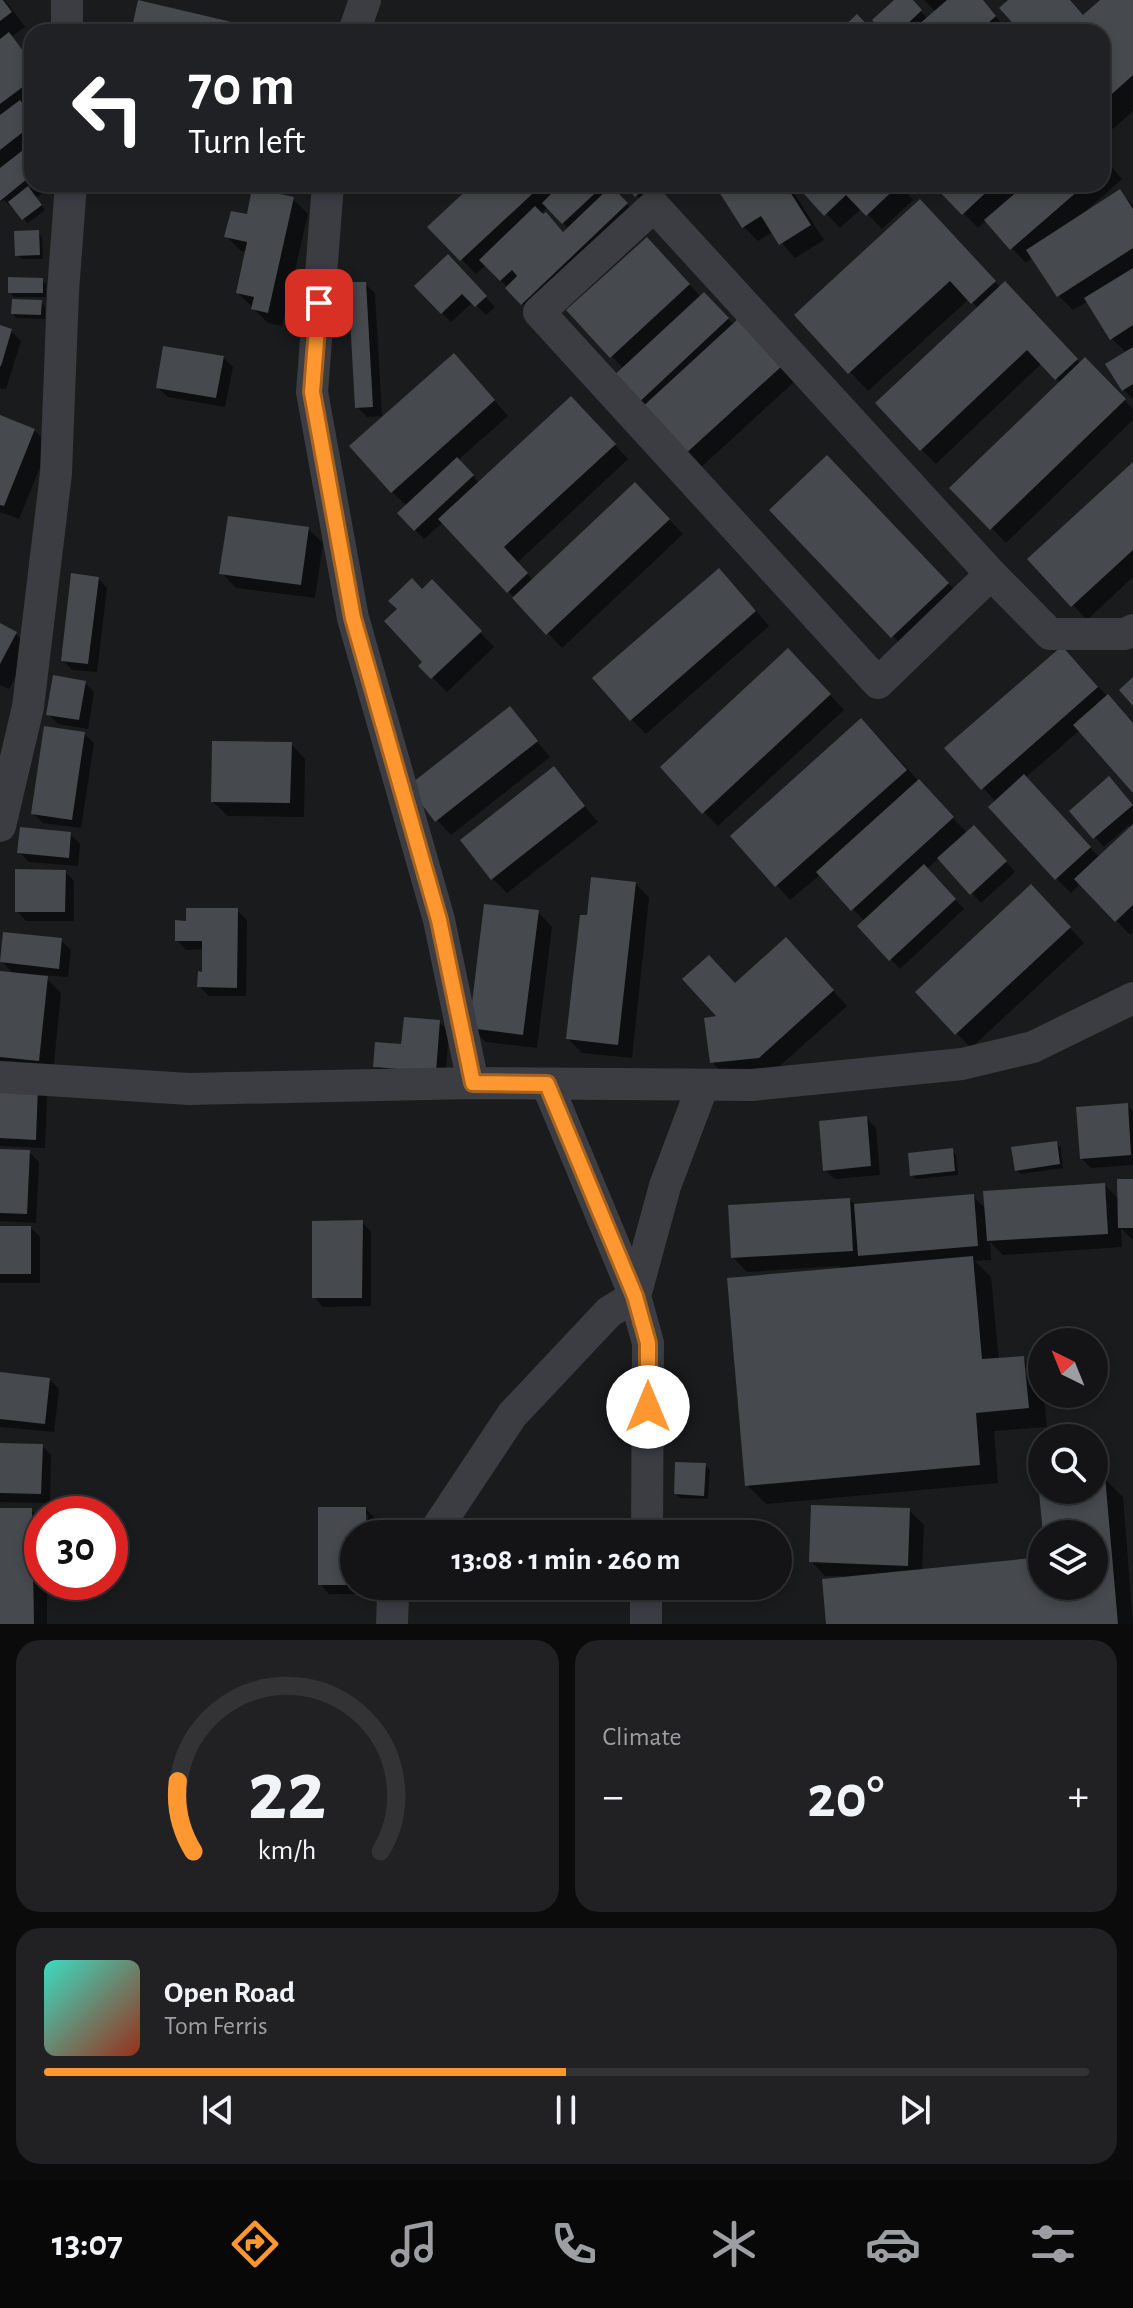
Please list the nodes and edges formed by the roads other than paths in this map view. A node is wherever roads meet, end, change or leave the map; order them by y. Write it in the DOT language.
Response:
graph roads {
  1 [pos="67,0"];
  2 [pos="365,0"];
  3 [pos="67,24"];
  4 [pos="357,24"];
  5 [pos="70,192"];
  6 [pos="327,192"];
  7 [pos="991,574"];
  8 [pos="1133,630"];
  9 [pos="0,826"];
  10 [pos="1133,998"];
  11 [pos="0,1077"];
  12 [pos="473,1083"];
  13 [pos="547,1084"];
  14 [pos="703,1085"];
  15 [pos="635,1296"];
  16 [pos="442,1520"];
  17 [pos="647,1520"];
  18 [pos="393,1600"];
  19 [pos="646,1600"];
  20 [pos="392,1624"];
  21 [pos="646,1624"];
  1 -- 3 [label="street"];
  2 -- 4 [label="street"];
  5 -- 9 [label="street"];
  6 -- 12 [label="street"];
  7 -- 7 [label="street"];
  7 -- 8 [label="street"];
  10 -- 14 [label="street"];
  11 -- 12 [label="street"];
  12 -- 13 [label="street"];
  13 -- 14 [label="street"];
  13 -- 15 [label="street"];
  14 -- 15 [label="street"];
  15 -- 16 [label="street"];
  15 -- 17 [label="street"];
  18 -- 20 [label="street"];
  19 -- 21 [label="street"];
}
